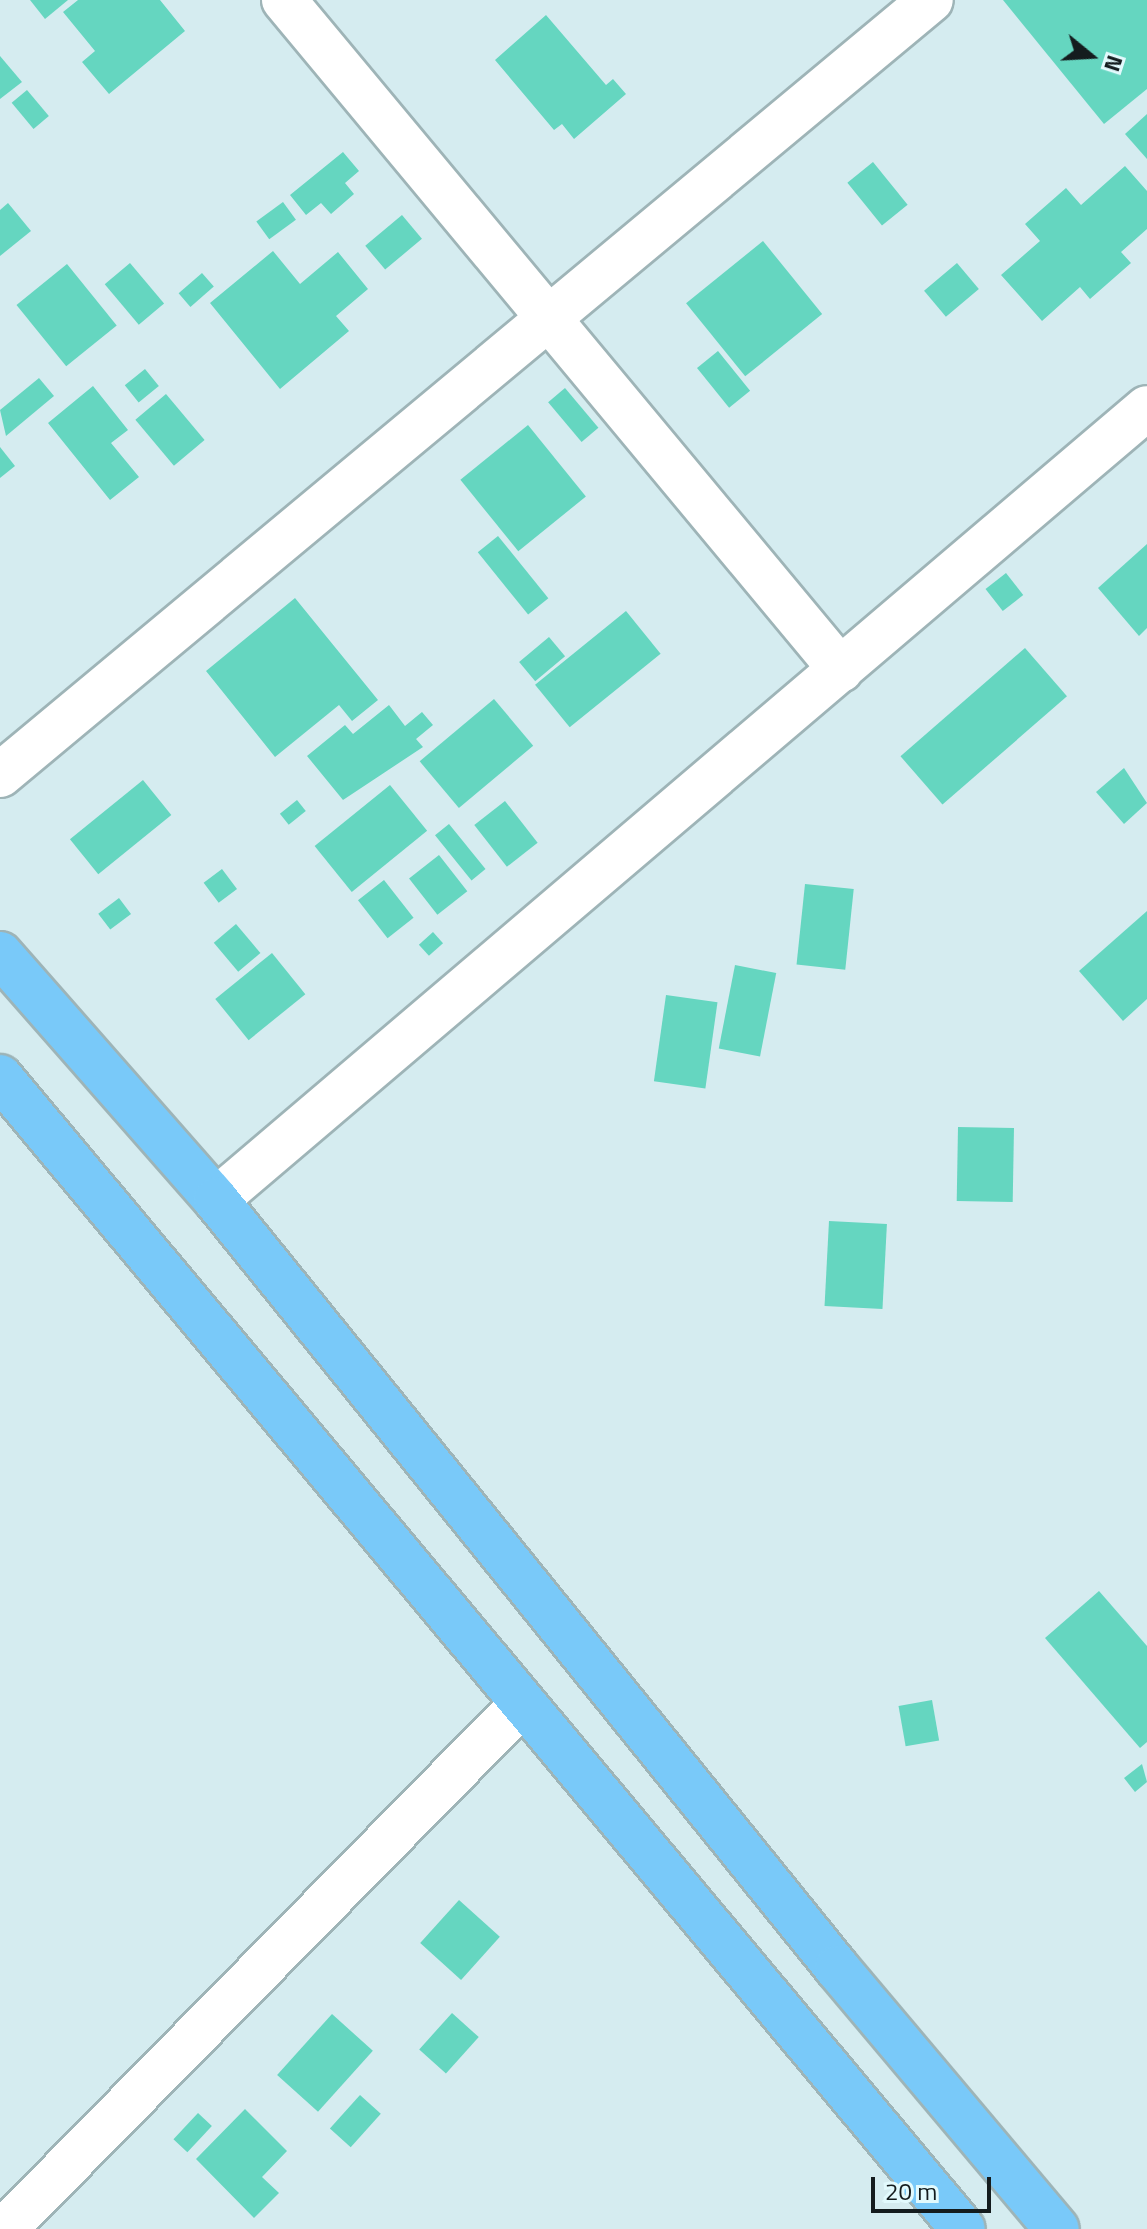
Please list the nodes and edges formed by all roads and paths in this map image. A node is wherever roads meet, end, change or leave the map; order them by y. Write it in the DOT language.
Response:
graph roads {
  1 [pos="284,0"];
  2 [pos="931,0"];
  3 [pos="552,318"];
  4 [pos="1147,408"];
  5 [pos="841,670"];
  6 [pos="0,775"];
  7 [pos="0,954"];
  8 [pos="0,1077"];
  9 [pos="216,1200"];
  10 [pos="522,1704"];
  11 [pos="5,2229"];
  12 [pos="963,2229"];
  13 [pos="1057,2229"];
  1 -- 3 [label="street"];
  2 -- 3 [label="street"];
  3 -- 5 [label="street"];
  3 -- 6 [label="street"];
  4 -- 5 [label="street"];
  5 -- 9 [label="street"];
  7 -- 9 [label="highway"];
  8 -- 10 [label="highway"];
  9 -- 13 [label="highway"];
  10 -- 11 [label="street"];
  10 -- 12 [label="highway"];
}
